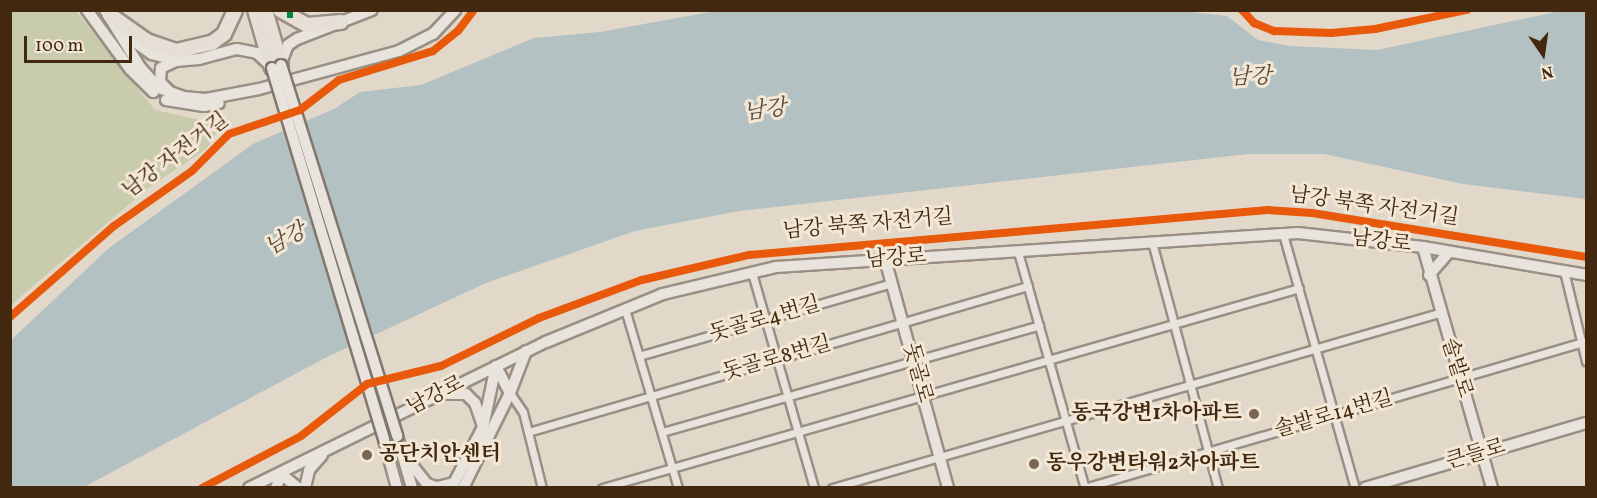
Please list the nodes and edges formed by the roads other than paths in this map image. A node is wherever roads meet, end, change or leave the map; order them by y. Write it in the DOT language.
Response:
graph roads {
  1 [pos="87,10"];
  2 [pos="92,10"];
  3 [pos="235,10"];
  4 [pos="255,10"];
  5 [pos="265,10"];
  6 [pos="372,10"];
  7 [pos="442,10"];
  8 [pos="455,10"];
  9 [pos="108,13"];
  10 [pos="287,13"];
  11 [pos="341,22"];
  12 [pos="438,28"];
  13 [pos="121,32"];
  14 [pos="176,61"];
  15 [pos="276,67"];
  16 [pos="259,90"];
  17 [pos="184,97"];
  18 [pos="1283,234"];
  19 [pos="1152,242"];
  20 [pos="1423,248"];
  21 [pos="1018,252"];
  22 [pos="1449,252"];
  23 [pos="885,259"];
  24 [pos="1564,271"];
  25 [pos="752,273"];
  26 [pos="1587,274"];
  27 [pos="1429,276"];
  28 [pos="892,283"];
  29 [pos="1028,286"];
  30 [pos="1299,288"];
  31 [pos="626,309"];
  32 [pos="1439,313"];
  33 [pos="766,320"];
  34 [pos="903,322"];
  35 [pos="1174,322"];
  36 [pos="1039,325"];
  37 [pos="1584,342"];
  38 [pos="1316,348"];
  39 [pos="526,351"];
  40 [pos="639,356"];
  41 [pos="777,359"];
  42 [pos="1048,359"];
  43 [pos="913,360"];
  44 [pos="1587,361"];
  45 [pos="496,366"];
  46 [pos="1459,378"];
  47 [pos="1190,383"];
  48 [pos="510,393"];
  49 [pos="437,394"];
  50 [pos="922,395"];
  51 [pos="651,396"];
  52 [pos="788,396"];
  53 [pos="1335,415"];
  54 [pos="1066,420"];
  55 [pos="1587,423"];
  56 [pos="483,426"];
  57 [pos="798,431"];
  58 [pos="528,432"];
  59 [pos="662,432"];
  60 [pos="401,451"];
  61 [pos="1208,451"];
  62 [pos="325,452"];
  63 [pos="1482,453"];
  64 [pos="940,458"];
  65 [pos="389,460"];
  66 [pos="672,468"];
  67 [pos="281,474"];
  68 [pos="1085,487"];
  69 [pos="249,488"];
  70 [pos="276,488"];
  71 [pos="298,488"];
  72 [pos="305,488"];
  73 [pos="391,488"];
  74 [pos="397,488"];
  75 [pos="412,488"];
  76 [pos="463,488"];
  77 [pos="542,488"];
  78 [pos="602,488"];
  79 [pos="678,488"];
  80 [pos="814,488"];
  81 [pos="832,488"];
  82 [pos="948,488"];
  83 [pos="1218,488"];
  84 [pos="1355,488"];
  85 [pos="1365,488"];
  86 [pos="1492,488"];
  1 -- 16 [label="street"];
  2 -- 13 [label="street"];
  3 -- 9 [label="highway"];
  4 -- 15 [label="highway"];
  5 -- 15 [label="highway"];
  6 -- 11 [label="street"];
  7 -- 12 [label="street"];
  8 -- 12 [label="street"];
  9 -- 13 [label="street"];
  10 -- 11 [label="highway"];
  11 -- 15 [label="street"];
  12 -- 16 [label="street"];
  13 -- 14 [label="street"];
  13 -- 17 [label="street"];
  14 -- 15 [label="street"];
  14 -- 17 [label="street"];
  15 -- 60 [label="street, bridge"];
  15 -- 65 [label="street, bridge"];
  16 -- 17 [label="street"];
  18 -- 19 [label="street, 남강로"];
  18 -- 20 [label="street, 남강로"];
  18 -- 30 [label="street"];
  19 -- 21 [label="street, 남강로"];
  19 -- 35 [label="street"];
  20 -- 22 [label="street, 남강로"];
  20 -- 27 [label="street, 솔밭로"];
  21 -- 23 [label="street, 남강로"];
  21 -- 29 [label="street"];
  22 -- 24 [label="street, 남강로"];
  22 -- 27 [label="street"];
  23 -- 25 [label="street, 남강로"];
  23 -- 28 [label="street, 돗골로"];
  24 -- 26 [label="street, 남강로"];
  24 -- 37 [label="street"];
  25 -- 31 [label="street, 남강로"];
  25 -- 33 [label="street"];
  27 -- 32 [label="street, 솔밭로"];
  28 -- 33 [label="street, 돗골로4번길"];
  28 -- 34 [label="street, 돗골로"];
  29 -- 34 [label="street, 돗골로8번길"];
  29 -- 36 [label="street"];
  30 -- 35 [label="street"];
  30 -- 38 [label="street"];
  31 -- 39 [label="street, 남강로"];
  31 -- 40 [label="street"];
  32 -- 38 [label="street"];
  32 -- 46 [label="street, 솔밭로"];
  33 -- 40 [label="street, 돗골로4번길"];
  33 -- 41 [label="street"];
  34 -- 41 [label="street, 돗골로8번길"];
  34 -- 43 [label="street, 돗골로"];
  35 -- 42 [label="street"];
  35 -- 47 [label="street"];
  36 -- 42 [label="street"];
  36 -- 43 [label="street"];
  37 -- 44 [label="street"];
  37 -- 46 [label="street, 솔밭로14번길"];
  38 -- 47 [label="street"];
  38 -- 53 [label="street"];
  39 -- 45 [label="street, 남강로"];
  39 -- 48 [label="street"];
  40 -- 51 [label="street"];
  41 -- 51 [label="street, 돗골로8번길"];
  41 -- 52 [label="street"];
  42 -- 50 [label="street"];
  42 -- 54 [label="street"];
  43 -- 50 [label="street, 돗골로"];
  43 -- 52 [label="street"];
  45 -- 48 [label="street"];
  45 -- 49 [label="street, 남강로"];
  45 -- 56 [label="street"];
  46 -- 53 [label="street, 솔밭로14번길"];
  46 -- 63 [label="street, 솔밭로"];
  47 -- 54 [label="street"];
  47 -- 61 [label="street"];
  48 -- 58 [label="street"];
  48 -- 76 [label="street"];
  49 -- 56 [label="street"];
  49 -- 62 [label="street, 남강로"];
  50 -- 57 [label="street"];
  50 -- 64 [label="street, 돗골로"];
  51 -- 58 [label="street, 돗골로8번길"];
  51 -- 59 [label="street"];
  52 -- 57 [label="street"];
  52 -- 59 [label="street"];
  53 -- 61 [label="street, 솔밭로14번길"];
  53 -- 84 [label="street"];
  54 -- 64 [label="street"];
  54 -- 68 [label="street"];
  55 -- 63 [label="street, 큰들로"];
  56 -- 60 [label="street"];
  57 -- 66 [label="street"];
  57 -- 80 [label="street"];
  58 -- 77 [label="street"];
  59 -- 66 [label="street"];
  60 -- 75 [label="street"];
  61 -- 68 [label="street, 솔밭로14번길"];
  61 -- 83 [label="street"];
  62 -- 67 [label="street, 남강로"];
  62 -- 72 [label="street"];
  63 -- 85 [label="street, 큰들로"];
  63 -- 86 [label="street, 솔밭로"];
  64 -- 81 [label="street"];
  64 -- 82 [label="street, 돗골로"];
  65 -- 73 [label="street"];
  65 -- 74 [label="street"];
  66 -- 78 [label="street"];
  66 -- 79 [label="street"];
  67 -- 69 [label="street, 남강로"];
  67 -- 70 [label="street"];
  67 -- 71 [label="street"];
}
